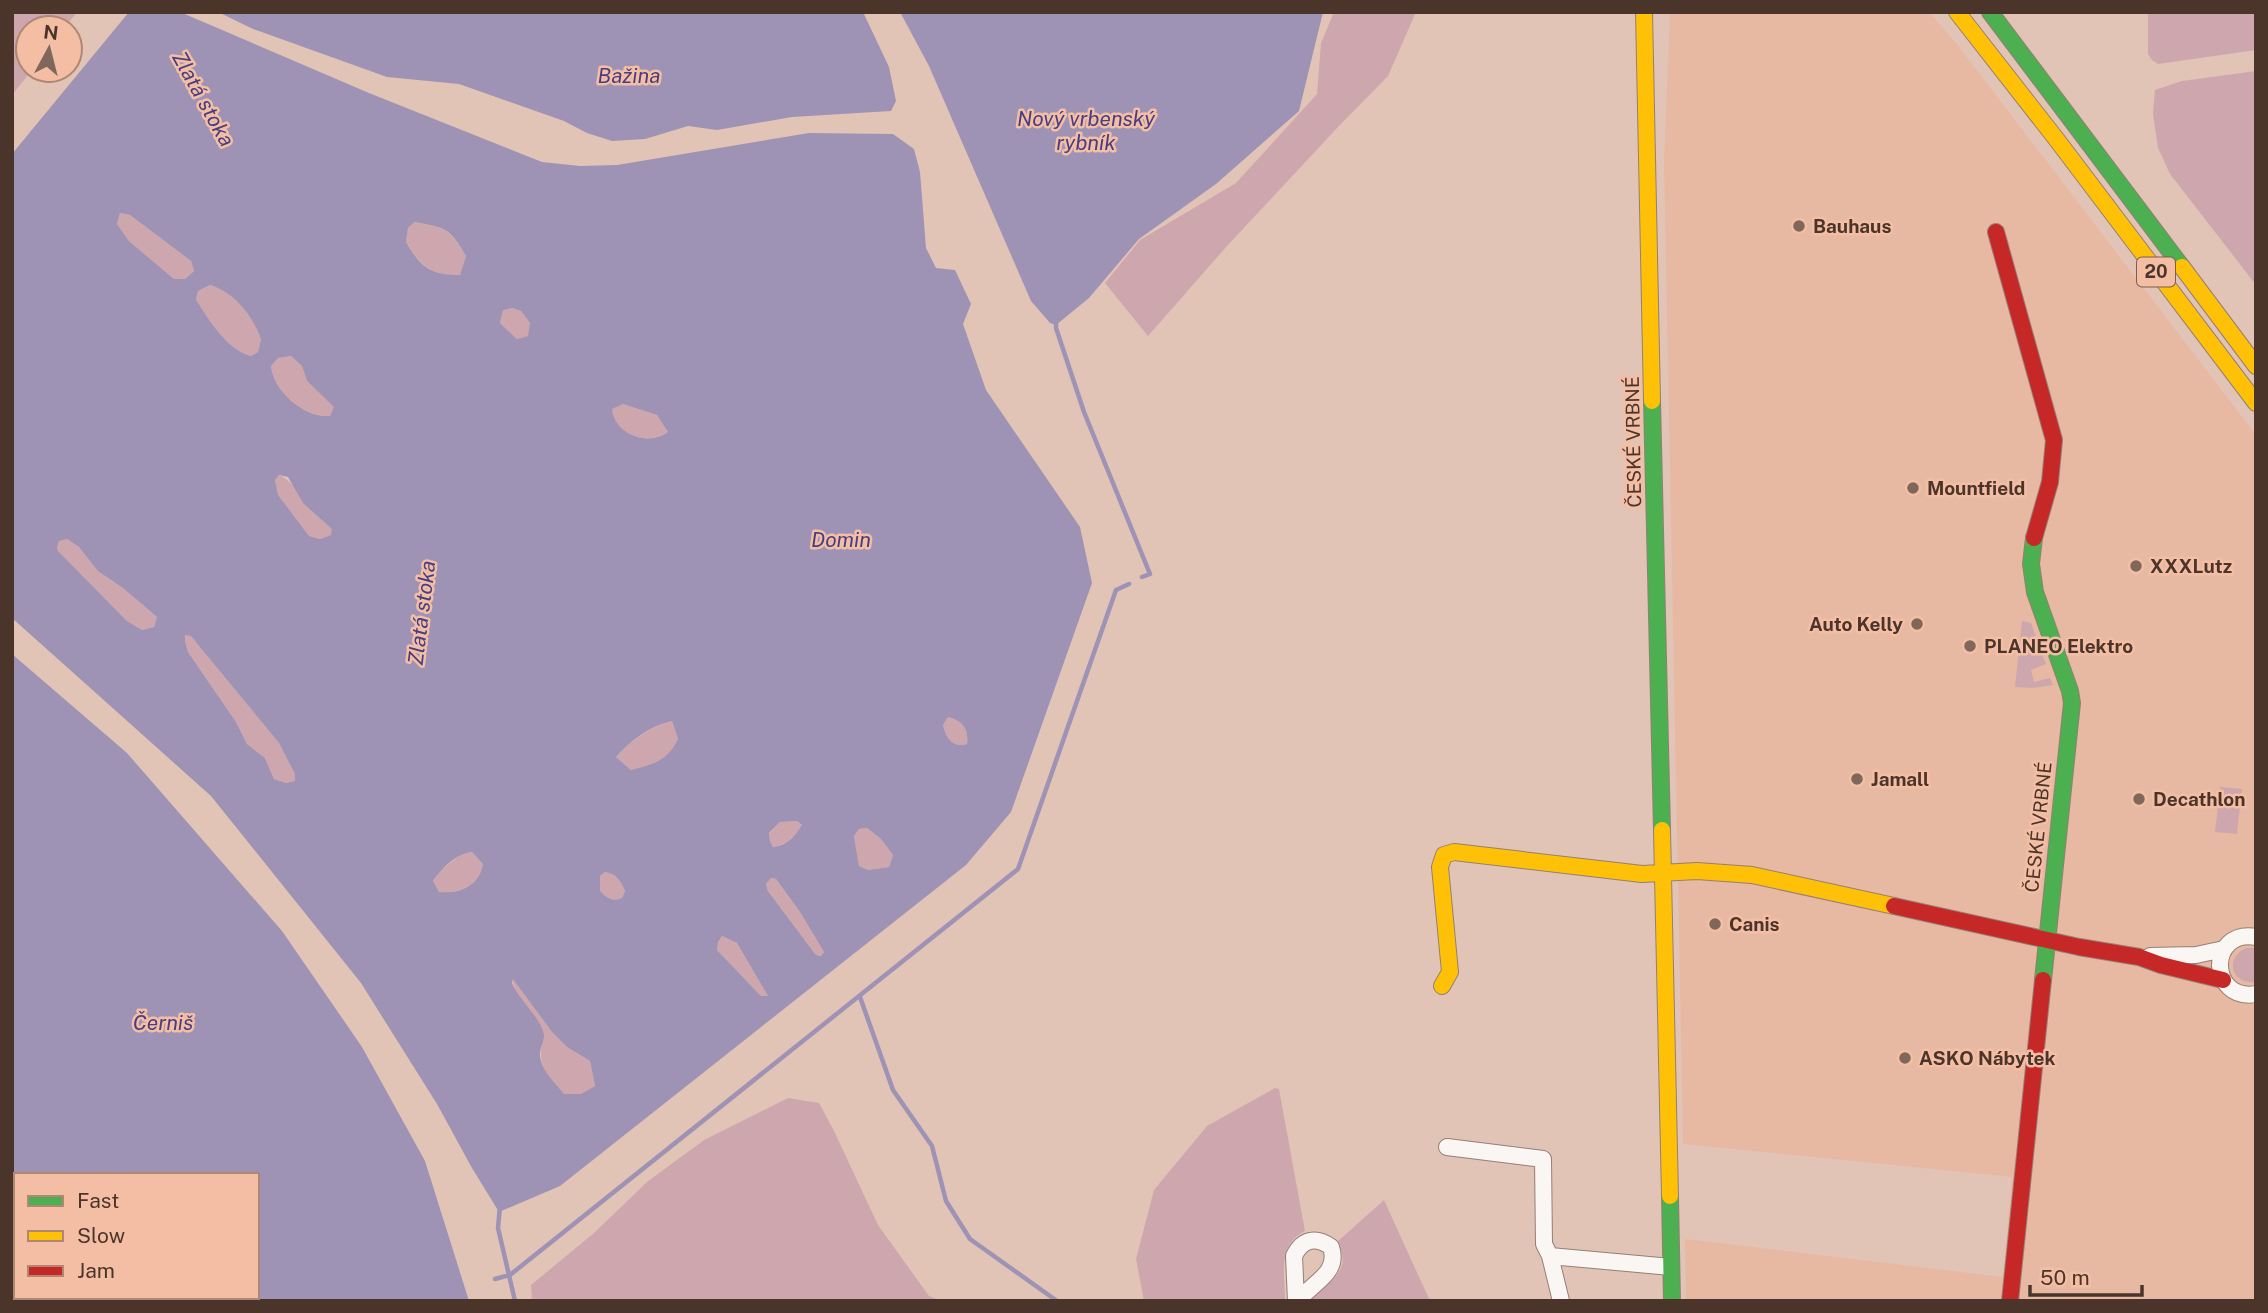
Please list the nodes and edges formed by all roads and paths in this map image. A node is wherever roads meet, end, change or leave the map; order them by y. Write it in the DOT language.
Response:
graph roads {
  1 [pos="1644,12"];
  2 [pos="1957,12"];
  3 [pos="1990,12"];
  4 [pos="2076,127"];
  5 [pos="2057,140"];
  6 [pos="1996,232"];
  7 [pos="2256,366"];
  8 [pos="2256,403"];
  9 [pos="1662,872"];
  10 [pos="2256,937"];
  11 [pos="2047,940"];
  12 [pos="2224,949"];
  13 [pos="2139,957"];
  14 [pos="2223,979"];
  15 [pos="1442,986"];
  16 [pos="2256,994"];
  17 [pos="1447,1147"];
  18 [pos="1550,1256"];
  19 [pos="1671,1267"];
  20 [pos="1561,1301"];
  21 [pos="1672,1301"];
  22 [pos="2010,1301"];
  1 -- 9 [label="street, ČESKÉ VRBNÉ"];
  2 -- 5 [label="street, 20"];
  3 -- 4 [label="street, 20"];
  4 -- 5 [label="street"];
  4 -- 7 [label="street, 20"];
  5 -- 8 [label="street, 20"];
  6 -- 11 [label="street, ČESKÉ VRBNÉ"];
  9 -- 11 [label="street"];
  9 -- 15 [label="street"];
  9 -- 19 [label="street, ČESKÉ VRBNÉ"];
  10 -- 12 [label="street"];
  11 -- 13 [label="street"];
  11 -- 22 [label="street, ČESKÉ VRBNÉ"];
  12 -- 13 [label="street"];
  12 -- 14 [label="street"];
  13 -- 14 [label="street"];
  14 -- 16 [label="street"];
  17 -- 18 [label="street"];
  18 -- 19 [label="street"];
  18 -- 20 [label="street"];
  19 -- 21 [label="street, ČESKÉ VRBNÉ"];
}
